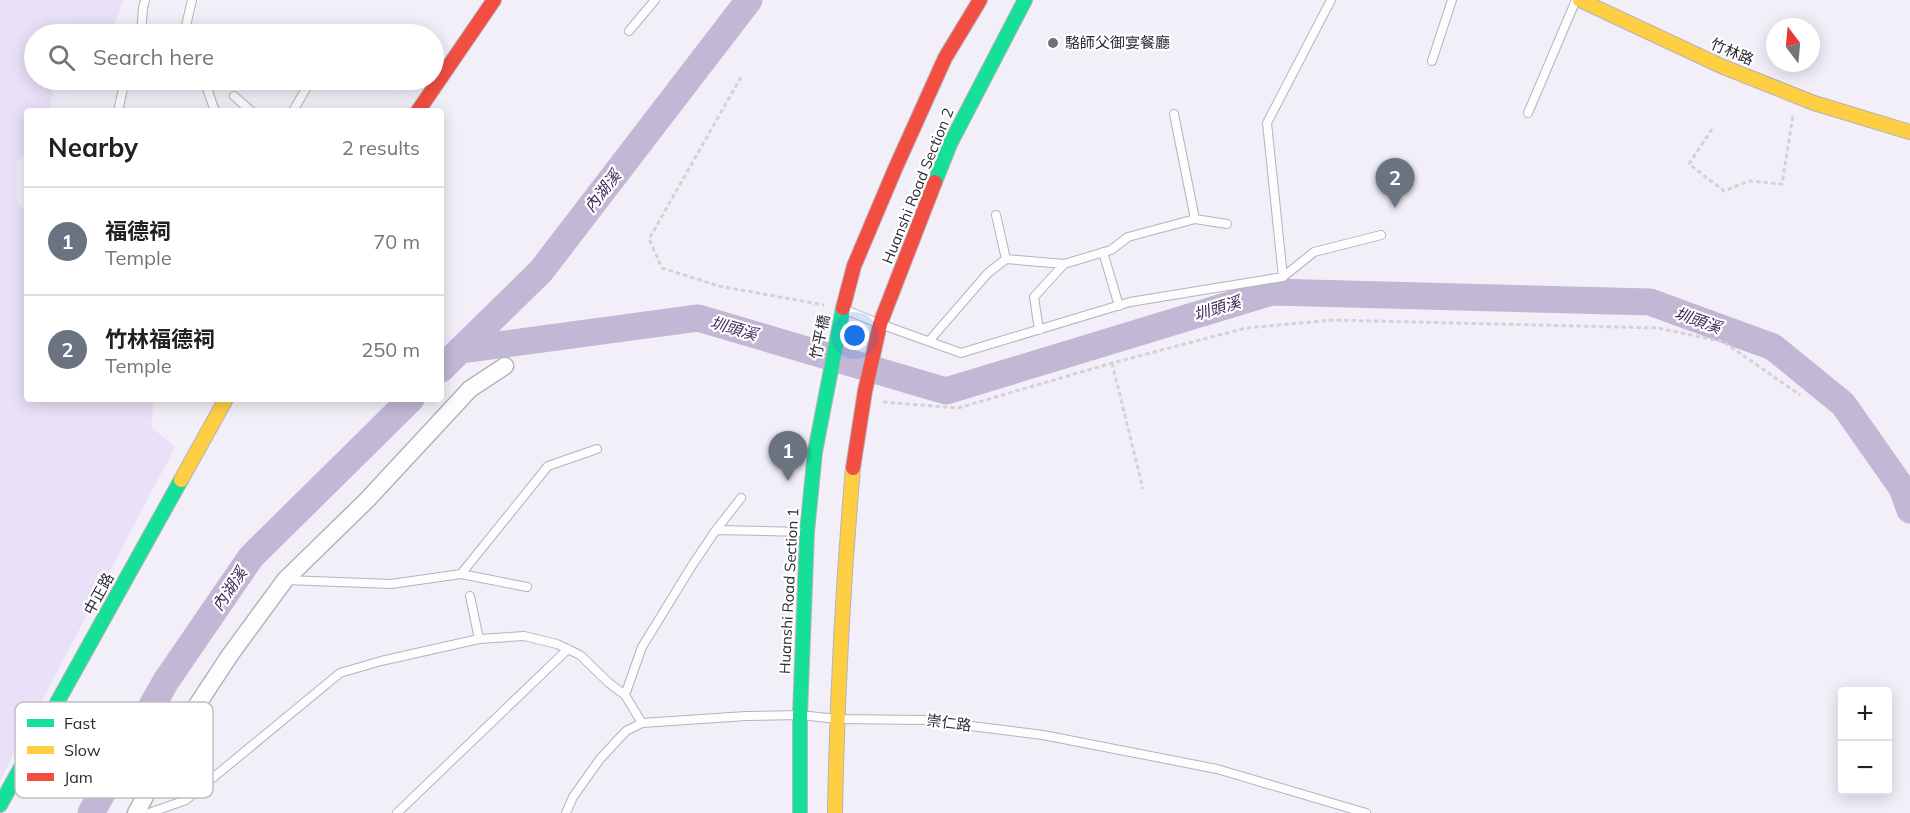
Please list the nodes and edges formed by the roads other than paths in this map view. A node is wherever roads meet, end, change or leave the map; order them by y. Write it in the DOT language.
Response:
graph roads {
  1 [pos="145,0"];
  2 [pos="192,0"];
  3 [pos="494,0"];
  4 [pos="655,0"];
  5 [pos="980,0"];
  6 [pos="1025,0"];
  7 [pos="1331,0"];
  8 [pos="1452,0"];
  9 [pos="1578,0"];
  10 [pos="142,24"];
  11 [pos="186,24"];
  12 [pos="629,31"];
  13 [pos="1432,61"];
  14 [pos="444,73"];
  15 [pos="123,90"];
  16 [pos="208,90"];
  17 [pos="305,90"];
  18 [pos="432,90"];
  19 [pos="234,96"];
  20 [pos="119,108"];
  21 [pos="214,108"];
  22 [pos="248,108"];
  23 [pos="295,108"];
  24 [pos="420,108"];
  25 [pos="1528,113"];
  26 [pos="1174,114"];
  27 [pos="1910,132"];
  28 [pos="996,215"];
  29 [pos="1195,219"];
  30 [pos="1227,224"];
  31 [pos="1381,235"];
  32 [pos="1103,252"];
  33 [pos="1006,259"];
  34 [pos="1064,264"];
  35 [pos="1283,277"];
  36 [pos="1119,306"];
  37 [pos="843,309"];
  38 [pos="880,324"];
  39 [pos="1039,330"];
  40 [pos="929,341"];
  41 [pos="505,366"];
  42 [pos="829,373"];
  43 [pos="224,402"];
  44 [pos="597,449"];
  45 [pos="741,498"];
  46 [pos="716,530"];
  47 [pos="807,532"];
  48 [pos="461,574"];
  49 [pos="285,580"];
  50 [pos="527,587"];
  51 [pos="470,596"];
  52 [pos="479,639"];
  53 [pos="567,649"];
  54 [pos="625,695"];
  55 [pos="57,702"];
  56 [pos="199,702"];
  57 [pos="800,715"];
  58 [pos="837,719"];
  59 [pos="642,723"];
  60 [pos="15,778"];
  61 [pos="213,779"];
  62 [pos="144,798"];
  63 [pos="189,798"];
  64 [pos="0,805"];
  65 [pos="136,813"];
  66 [pos="149,813"];
  67 [pos="397,813"];
  68 [pos="566,813"];
  69 [pos="800,813"];
  70 [pos="835,813"];
  71 [pos="1366,813"];
  1 -- 10 [label="lane"];
  2 -- 11 [label="lane"];
  3 -- 14 [label="main road"];
  4 -- 12 [label="lane"];
  5 -- 37 [label="main road, Huanshi Road Section 2"];
  6 -- 38 [label="main road, Huanshi Road Section 2"];
  7 -- 35 [label="lane"];
  8 -- 13 [label="lane"];
  9 -- 25 [label="lane"];
  9 -- 27 [label="main road, 竹林路"];
  15 -- 20 [label="lane"];
  16 -- 21 [label="lane"];
  17 -- 23 [label="lane"];
  18 -- 24 [label="main road"];
  19 -- 22 [label="lane"];
  26 -- 29 [label="lane"];
  28 -- 33 [label="lane"];
  29 -- 30 [label="lane"];
  29 -- 32 [label="lane"];
  31 -- 35 [label="lane"];
  32 -- 34 [label="lane"];
  32 -- 36 [label="lane"];
  33 -- 34 [label="lane"];
  33 -- 40 [label="lane"];
  34 -- 39 [label="lane"];
  35 -- 36 [label="lane"];
  36 -- 39 [label="lane"];
  37 -- 38 [label="lane"];
  37 -- 42 [label="main road, 竹平橋"];
  38 -- 40 [label="lane"];
  38 -- 58 [label="main road"];
  39 -- 40 [label="lane"];
  41 -- 49 [label="street"];
  42 -- 47 [label="main road, Huanshi Road Section 1"];
  43 -- 55 [label="main road, 中正路"];
  44 -- 48 [label="lane"];
  45 -- 46 [label="lane"];
  46 -- 47 [label="lane"];
  46 -- 54 [label="lane"];
  47 -- 57 [label="main road, Huanshi Road Section 1"];
  48 -- 49 [label="lane"];
  48 -- 50 [label="lane"];
  49 -- 56 [label="street"];
  51 -- 52 [label="lane"];
  52 -- 53 [label="lane"];
  52 -- 61 [label="lane"];
  53 -- 54 [label="lane"];
  53 -- 67 [label="lane"];
  54 -- 59 [label="lane"];
  57 -- 58 [label="lane, 崇仁路"];
  57 -- 59 [label="lane, 崇仁路"];
  57 -- 69 [label="main road, Huanshi Road Section 1"];
  58 -- 70 [label="main road"];
  58 -- 71 [label="lane, 崇仁路"];
  59 -- 68 [label="lane, 崇仁路"];
  60 -- 64 [label="main road, 中正路"];
  62 -- 65 [label="street"];
  63 -- 66 [label="lane"];
}
